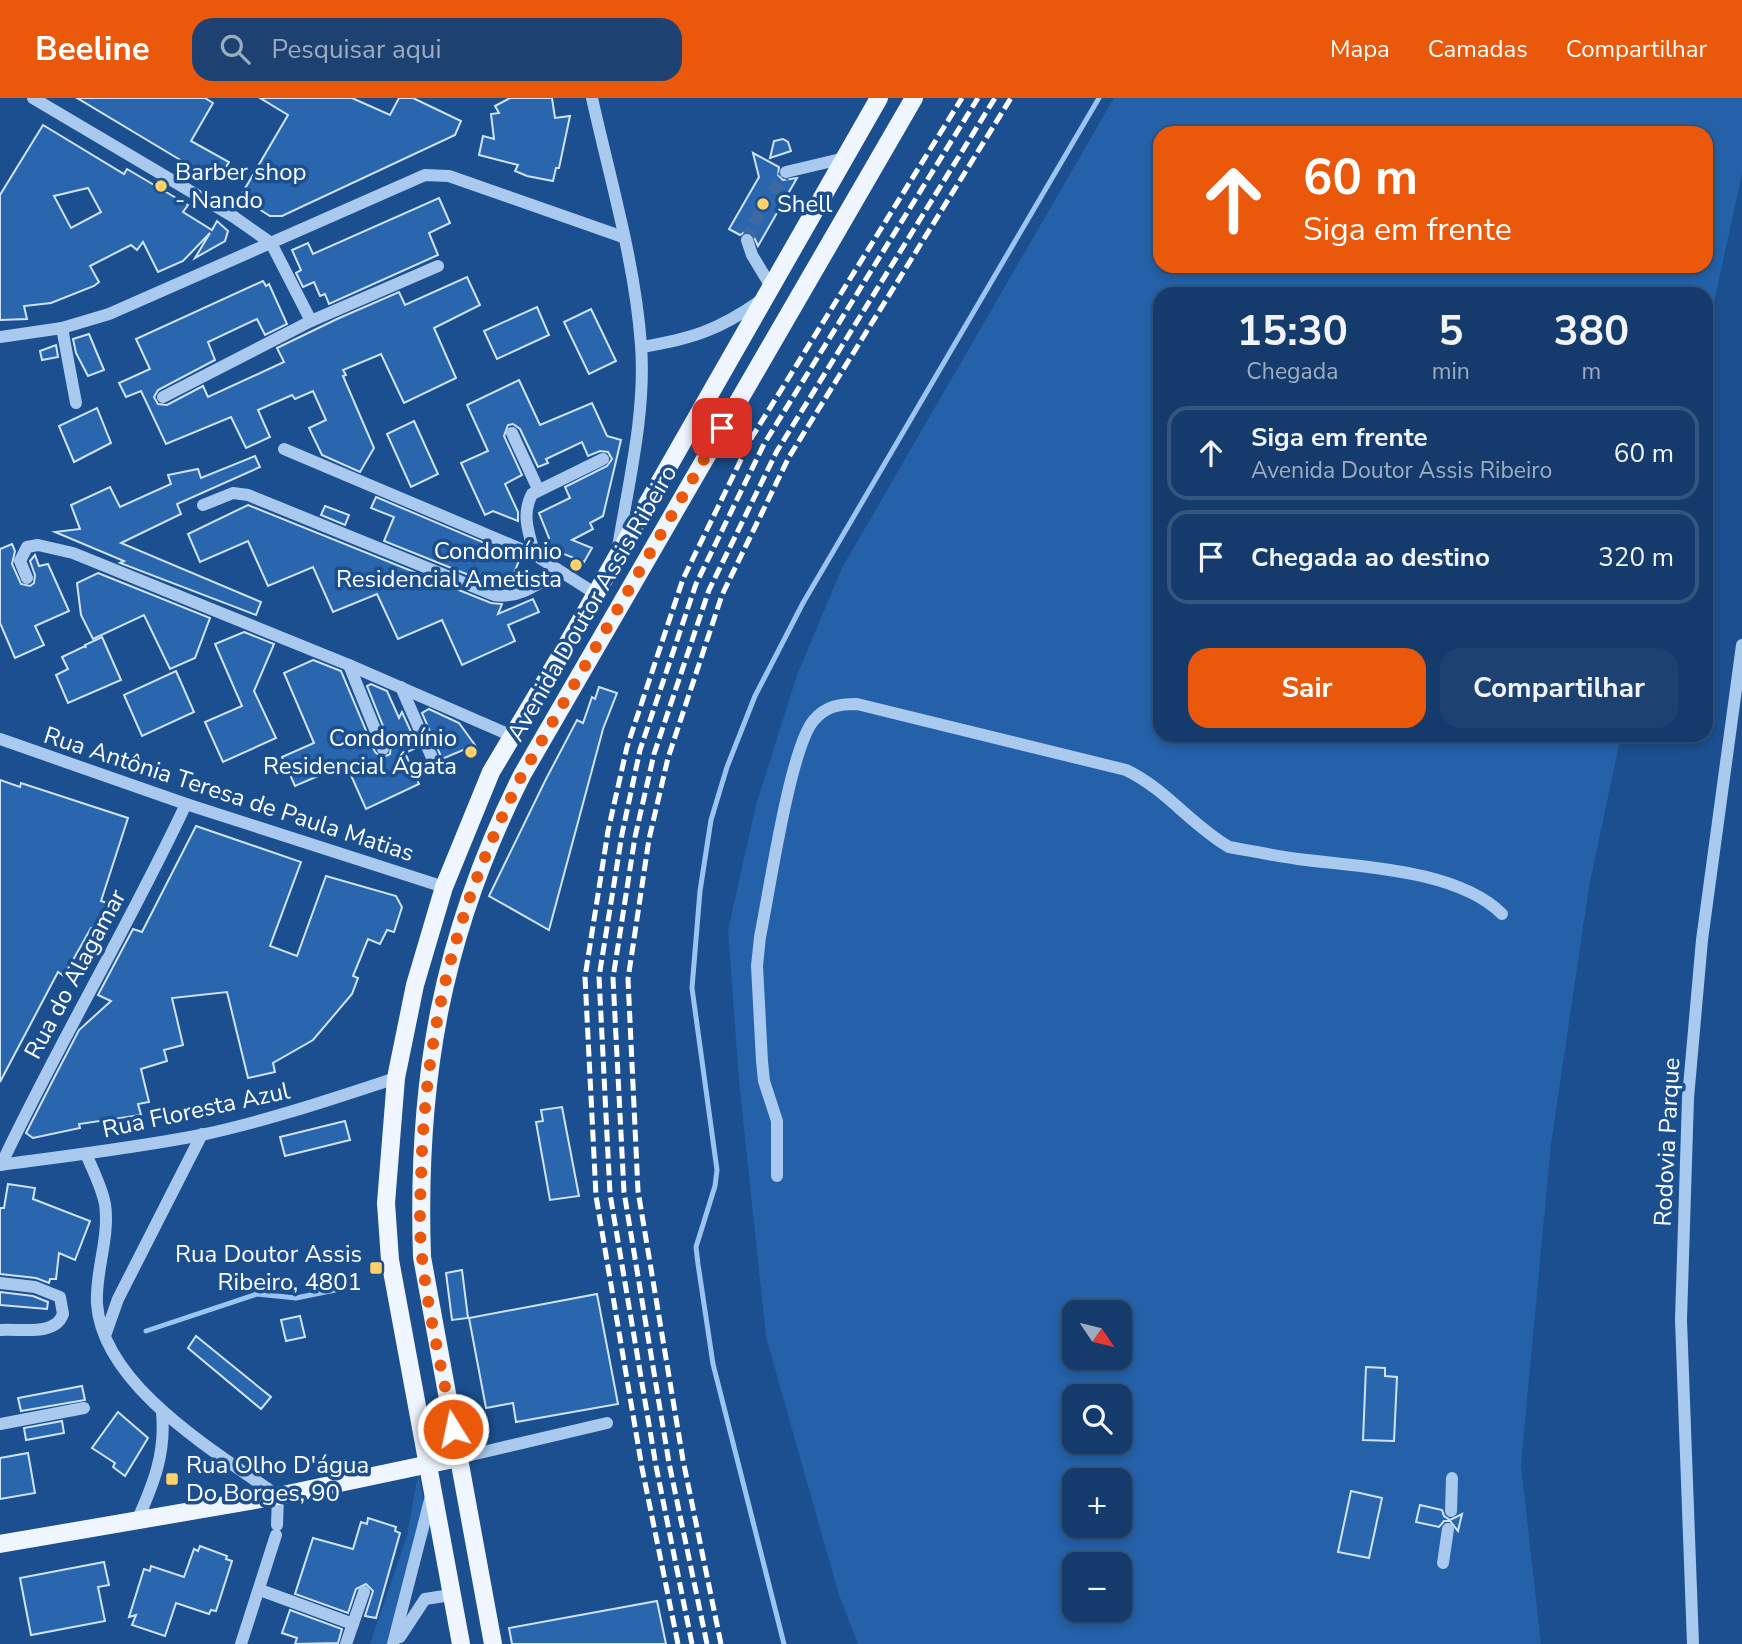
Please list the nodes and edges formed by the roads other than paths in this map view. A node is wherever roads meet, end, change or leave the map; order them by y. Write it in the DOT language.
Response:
graph roads {
  1 [pos="33,98"];
  2 [pos="592,98"];
  3 [pos="879,98"];
  4 [pos="914,98"];
  5 [pos="845,158"];
  6 [pos="786,172"];
  7 [pos="623,237"];
  8 [pos="747,240"];
  9 [pos="271,243"];
  10 [pos="438,265"];
  11 [pos="770,291"];
  12 [pos="311,321"];
  13 [pos="62,328"];
  14 [pos="0,337"];
  15 [pos="642,347"];
  16 [pos="163,397"];
  17 [pos="76,403"];
  18 [pos="512,433"];
  19 [pos="284,449"];
  20 [pos="603,459"];
  21 [pos="538,489"];
  22 [pos="203,505"];
  23 [pos="535,555"];
  24 [pos="617,557"];
  25 [pos="559,571"];
  26 [pos="27,578"];
  27 [pos="596,594"];
  28 [pos="1742,645"];
  29 [pos="349,665"];
  30 [pos="401,687"];
  31 [pos="512,736"];
  32 [pos="0,739"];
  33 [pos="383,749"];
  34 [pos="437,769"];
  35 [pos="186,804"];
  36 [pos="444,887"];
  37 [pos="1502,914"];
  38 [pos="396,1078"];
  39 [pos="202,1134"];
  40 [pos="86,1154"];
  41 [pos="1,1165"];
  42 [pos="777,1176"];
  43 [pos="0,1283"];
  44 [pos="0,1330"];
  45 [pos="106,1333"];
  46 [pos="84,1408"];
  47 [pos="162,1413"];
  48 [pos="607,1423"];
  49 [pos="0,1424"];
  50 [pos="458,1458"];
  51 [pos="428,1463"];
  52 [pos="1452,1479"];
  53 [pos="432,1489"];
  54 [pos="278,1496"];
  55 [pos="1451,1511"];
  56 [pos="137,1521"];
  57 [pos="1448,1529"];
  58 [pos="0,1544"];
  59 [pos="1443,1563"];
  60 [pos="260,1590"];
  61 [pos="364,1592"];
  62 [pos="451,1595"];
  63 [pos="353,1623"];
  64 [pos="241,1644"];
  65 [pos="346,1644"];
  66 [pos="395,1644"];
  67 [pos="461,1644"];
  68 [pos="493,1644"];
  69 [pos="1693,1644"];
  1 -- 9 [label="street"];
  2 -- 7 [label="street"];
  3 -- 5 [label="main road, Avenida Doutor Assis Ribeiro"];
  4 -- 50 [label="main road, Avenida Doutor Assis Ribeiro"];
  5 -- 6 [label="street"];
  5 -- 11 [label="main road, Avenida Doutor Assis Ribeiro"];
  7 -- 9 [label="street"];
  7 -- 15 [label="street"];
  8 -- 11 [label="street"];
  9 -- 12 [label="street"];
  9 -- 13 [label="street"];
  10 -- 12 [label="street"];
  11 -- 15 [label="street"];
  11 -- 24 [label="main road, Avenida Doutor Assis Ribeiro"];
  12 -- 16 [label="street"];
  13 -- 14 [label="street"];
  13 -- 17 [label="street"];
  15 -- 24 [label="street"];
  18 -- 21 [label="street"];
  19 -- 23 [label="street"];
  20 -- 21 [label="street"];
  21 -- 23 [label="street"];
  22 -- 25 [label="street"];
  23 -- 25 [label="street"];
  24 -- 27 [label="main road, Avenida Doutor Assis Ribeiro"];
  25 -- 27 [label="street"];
  26 -- 29 [label="street"];
  27 -- 31 [label="main road, Avenida Doutor Assis Ribeiro"];
  28 -- 69 [label="street, Rodovia Parque"];
  29 -- 30 [label="street"];
  29 -- 33 [label="street"];
  30 -- 31 [label="street"];
  30 -- 34 [label="street"];
  31 -- 36 [label="main road, Avenida Doutor Assis Ribeiro"];
  32 -- 35 [label="street, Rua Antônia Teresa de Paula Matias"];
  35 -- 36 [label="street, Rua Antônia Teresa de Paula Matias"];
  35 -- 41 [label="street, Rua do Alagamar"];
  36 -- 38 [label="main road, Avenida Doutor Assis Ribeiro"];
  37 -- 42 [label="street"];
  38 -- 39 [label="street, Rua Floresta Azul"];
  38 -- 51 [label="main road, Avenida Doutor Assis Ribeiro"];
  39 -- 40 [label="street, Rua Floresta Azul"];
  39 -- 45 [label="street"];
  40 -- 41 [label="street, Rua Floresta Azul"];
  40 -- 45 [label="street"];
  43 -- 44 [label="street"];
  45 -- 47 [label="street"];
  46 -- 49 [label="street"];
  47 -- 54 [label="street"];
  47 -- 56 [label="street"];
  48 -- 50 [label="street"];
  50 -- 51 [label="main road"];
  50 -- 68 [label="main road"];
  51 -- 53 [label="main road, Avenida Doutor Assis Ribeiro"];
  51 -- 54 [label="main road"];
  52 -- 55 [label="street"];
  53 -- 62 [label="main road, Avenida Doutor Assis Ribeiro"];
  53 -- 66 [label="street"];
  54 -- 56 [label="main road"];
  54 -- 60 [label="street"];
  56 -- 58 [label="main road"];
  57 -- 59 [label="street"];
  60 -- 63 [label="street"];
  60 -- 64 [label="street"];
  61 -- 63 [label="street"];
  62 -- 66 [label="street"];
  62 -- 67 [label="main road, Avenida Doutor Assis Ribeiro"];
  63 -- 65 [label="street"];
}
